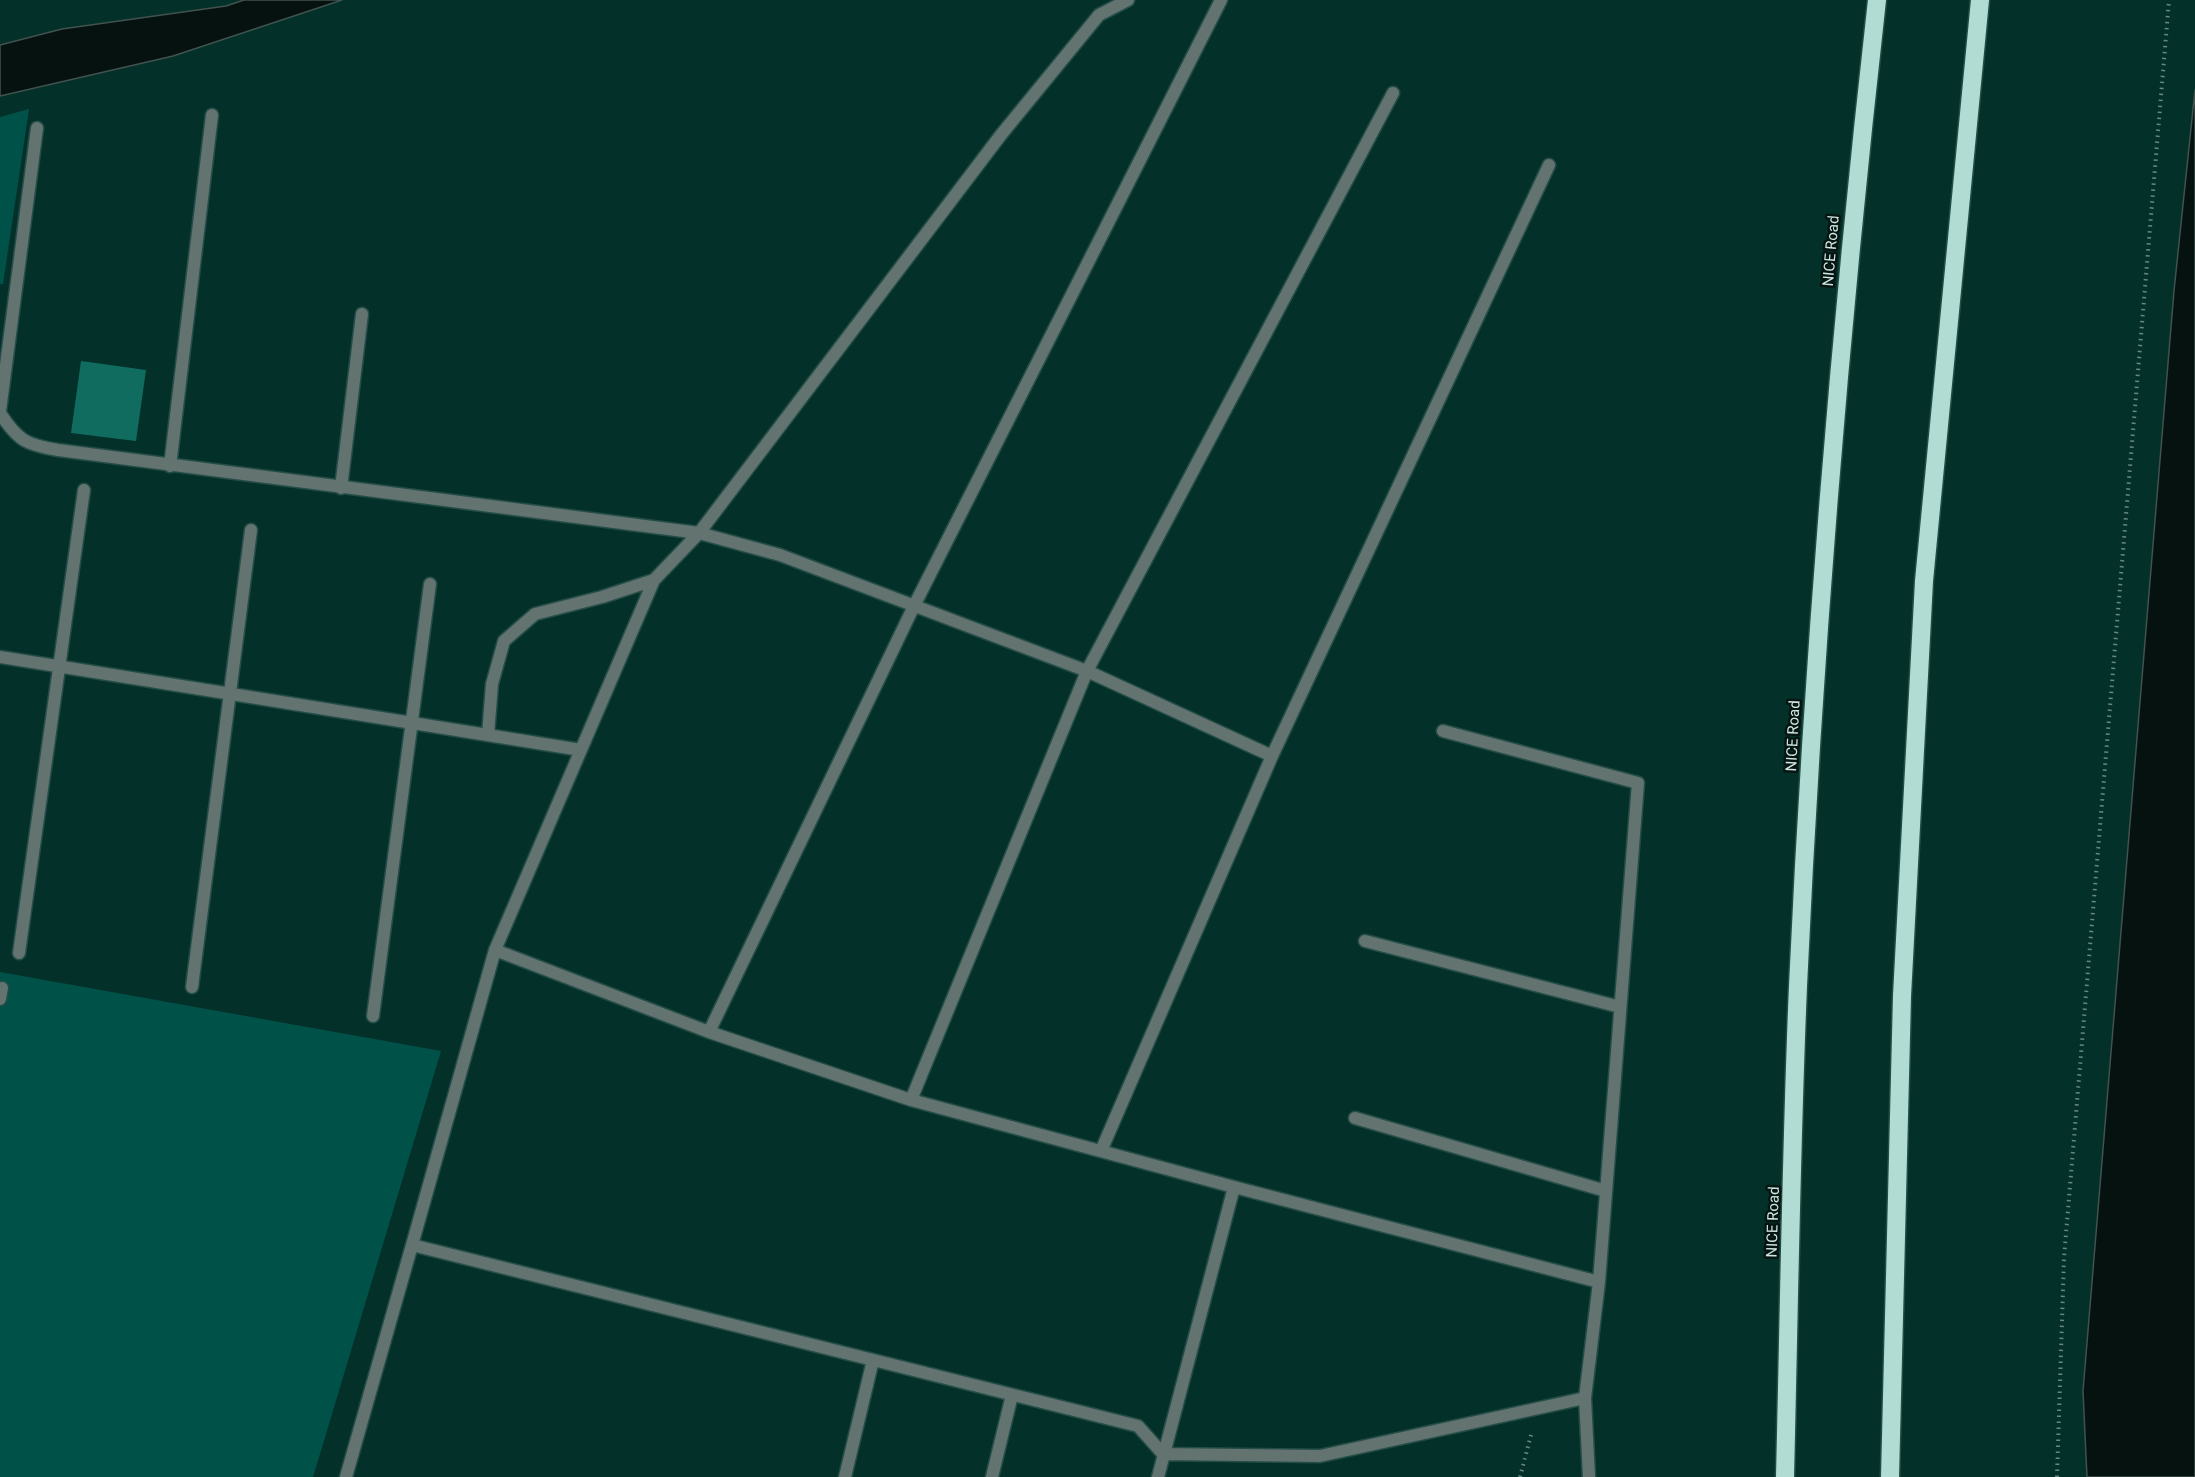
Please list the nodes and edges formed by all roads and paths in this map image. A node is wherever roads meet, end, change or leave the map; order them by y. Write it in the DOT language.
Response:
graph roads {
  1 [pos="1128,0"];
  2 [pos="1221,0"];
  3 [pos="1877,0"];
  4 [pos="1980,0"];
  5 [pos="2169,0"];
  6 [pos="1393,93"];
  7 [pos="212,115"];
  8 [pos="37,128"];
  9 [pos="1549,165"];
  10 [pos="362,314"];
  11 [pos="0,412"];
  12 [pos="170,466"];
  13 [pos="341,488"];
  14 [pos="84,490"];
  15 [pos="251,530"];
  16 [pos="699,533"];
  17 [pos="654,580"];
  18 [pos="430,584"];
  19 [pos="914,606"];
  20 [pos="0,657"];
  21 [pos="59,667"];
  22 [pos="1087,671"];
  23 [pos="230,694"];
  24 [pos="411,723"];
  25 [pos="1443,731"];
  26 [pos="488,735"];
  27 [pos="581,750"];
  28 [pos="1272,756"];
  29 [pos="1365,941"];
  30 [pos="495,950"];
  31 [pos="19,953"];
  32 [pos="192,987"];
  33 [pos="1620,1008"];
  34 [pos="373,1016"];
  35 [pos="709,1032"];
  36 [pos="911,1100"];
  37 [pos="1355,1118"];
  38 [pos="1101,1151"];
  39 [pos="1234,1187"];
  40 [pos="1606,1191"];
  41 [pos="412,1245"];
  42 [pos="1599,1282"];
  43 [pos="873,1360"];
  44 [pos="1012,1395"];
  45 [pos="1585,1398"];
  46 [pos="1539,1408"];
  47 [pos="1163,1454"];
  48 [pos="346,1477"];
  49 [pos="845,1477"];
  50 [pos="992,1477"];
  51 [pos="1158,1477"];
  52 [pos="1520,1477"];
  53 [pos="1589,1477"];
  54 [pos="1785,1477"];
  55 [pos="1890,1477"];
  56 [pos="2056,1477"];
  1 -- 16 [label="street"];
  2 -- 19 [label="street"];
  3 -- 54 [label="highway, NICE Road"];
  4 -- 55 [label="highway"];
  5 -- 56 [label="path"];
  6 -- 22 [label="street"];
  7 -- 12 [label="street"];
  8 -- 11 [label="street"];
  9 -- 28 [label="street"];
  10 -- 13 [label="street"];
  11 -- 12 [label="street"];
  12 -- 13 [label="street"];
  13 -- 16 [label="street"];
  14 -- 21 [label="street"];
  15 -- 23 [label="street"];
  16 -- 17 [label="street"];
  16 -- 19 [label="street"];
  17 -- 26 [label="street"];
  17 -- 27 [label="street"];
  18 -- 24 [label="street"];
  19 -- 22 [label="street"];
  19 -- 35 [label="street"];
  20 -- 21 [label="street"];
  21 -- 23 [label="street"];
  21 -- 31 [label="street"];
  22 -- 28 [label="street"];
  22 -- 36 [label="street"];
  23 -- 24 [label="street"];
  23 -- 32 [label="street"];
  24 -- 26 [label="street"];
  24 -- 34 [label="street"];
  25 -- 33 [label="street"];
  26 -- 27 [label="street"];
  27 -- 30 [label="street"];
  28 -- 38 [label="street"];
  29 -- 33 [label="street"];
  30 -- 35 [label="street"];
  30 -- 41 [label="street"];
  33 -- 40 [label="street"];
  35 -- 36 [label="street"];
  36 -- 38 [label="street"];
  37 -- 40 [label="street"];
  38 -- 39 [label="street"];
  39 -- 42 [label="street"];
  39 -- 47 [label="street"];
  40 -- 42 [label="street"];
  41 -- 43 [label="street"];
  41 -- 48 [label="street"];
  42 -- 45 [label="street"];
  43 -- 44 [label="street"];
  43 -- 49 [label="street"];
  44 -- 47 [label="street"];
  44 -- 50 [label="street"];
  45 -- 46 [label="street"];
  45 -- 53 [label="street"];
  46 -- 47 [label="street"];
  46 -- 52 [label="path"];
  47 -- 51 [label="street"];
}
